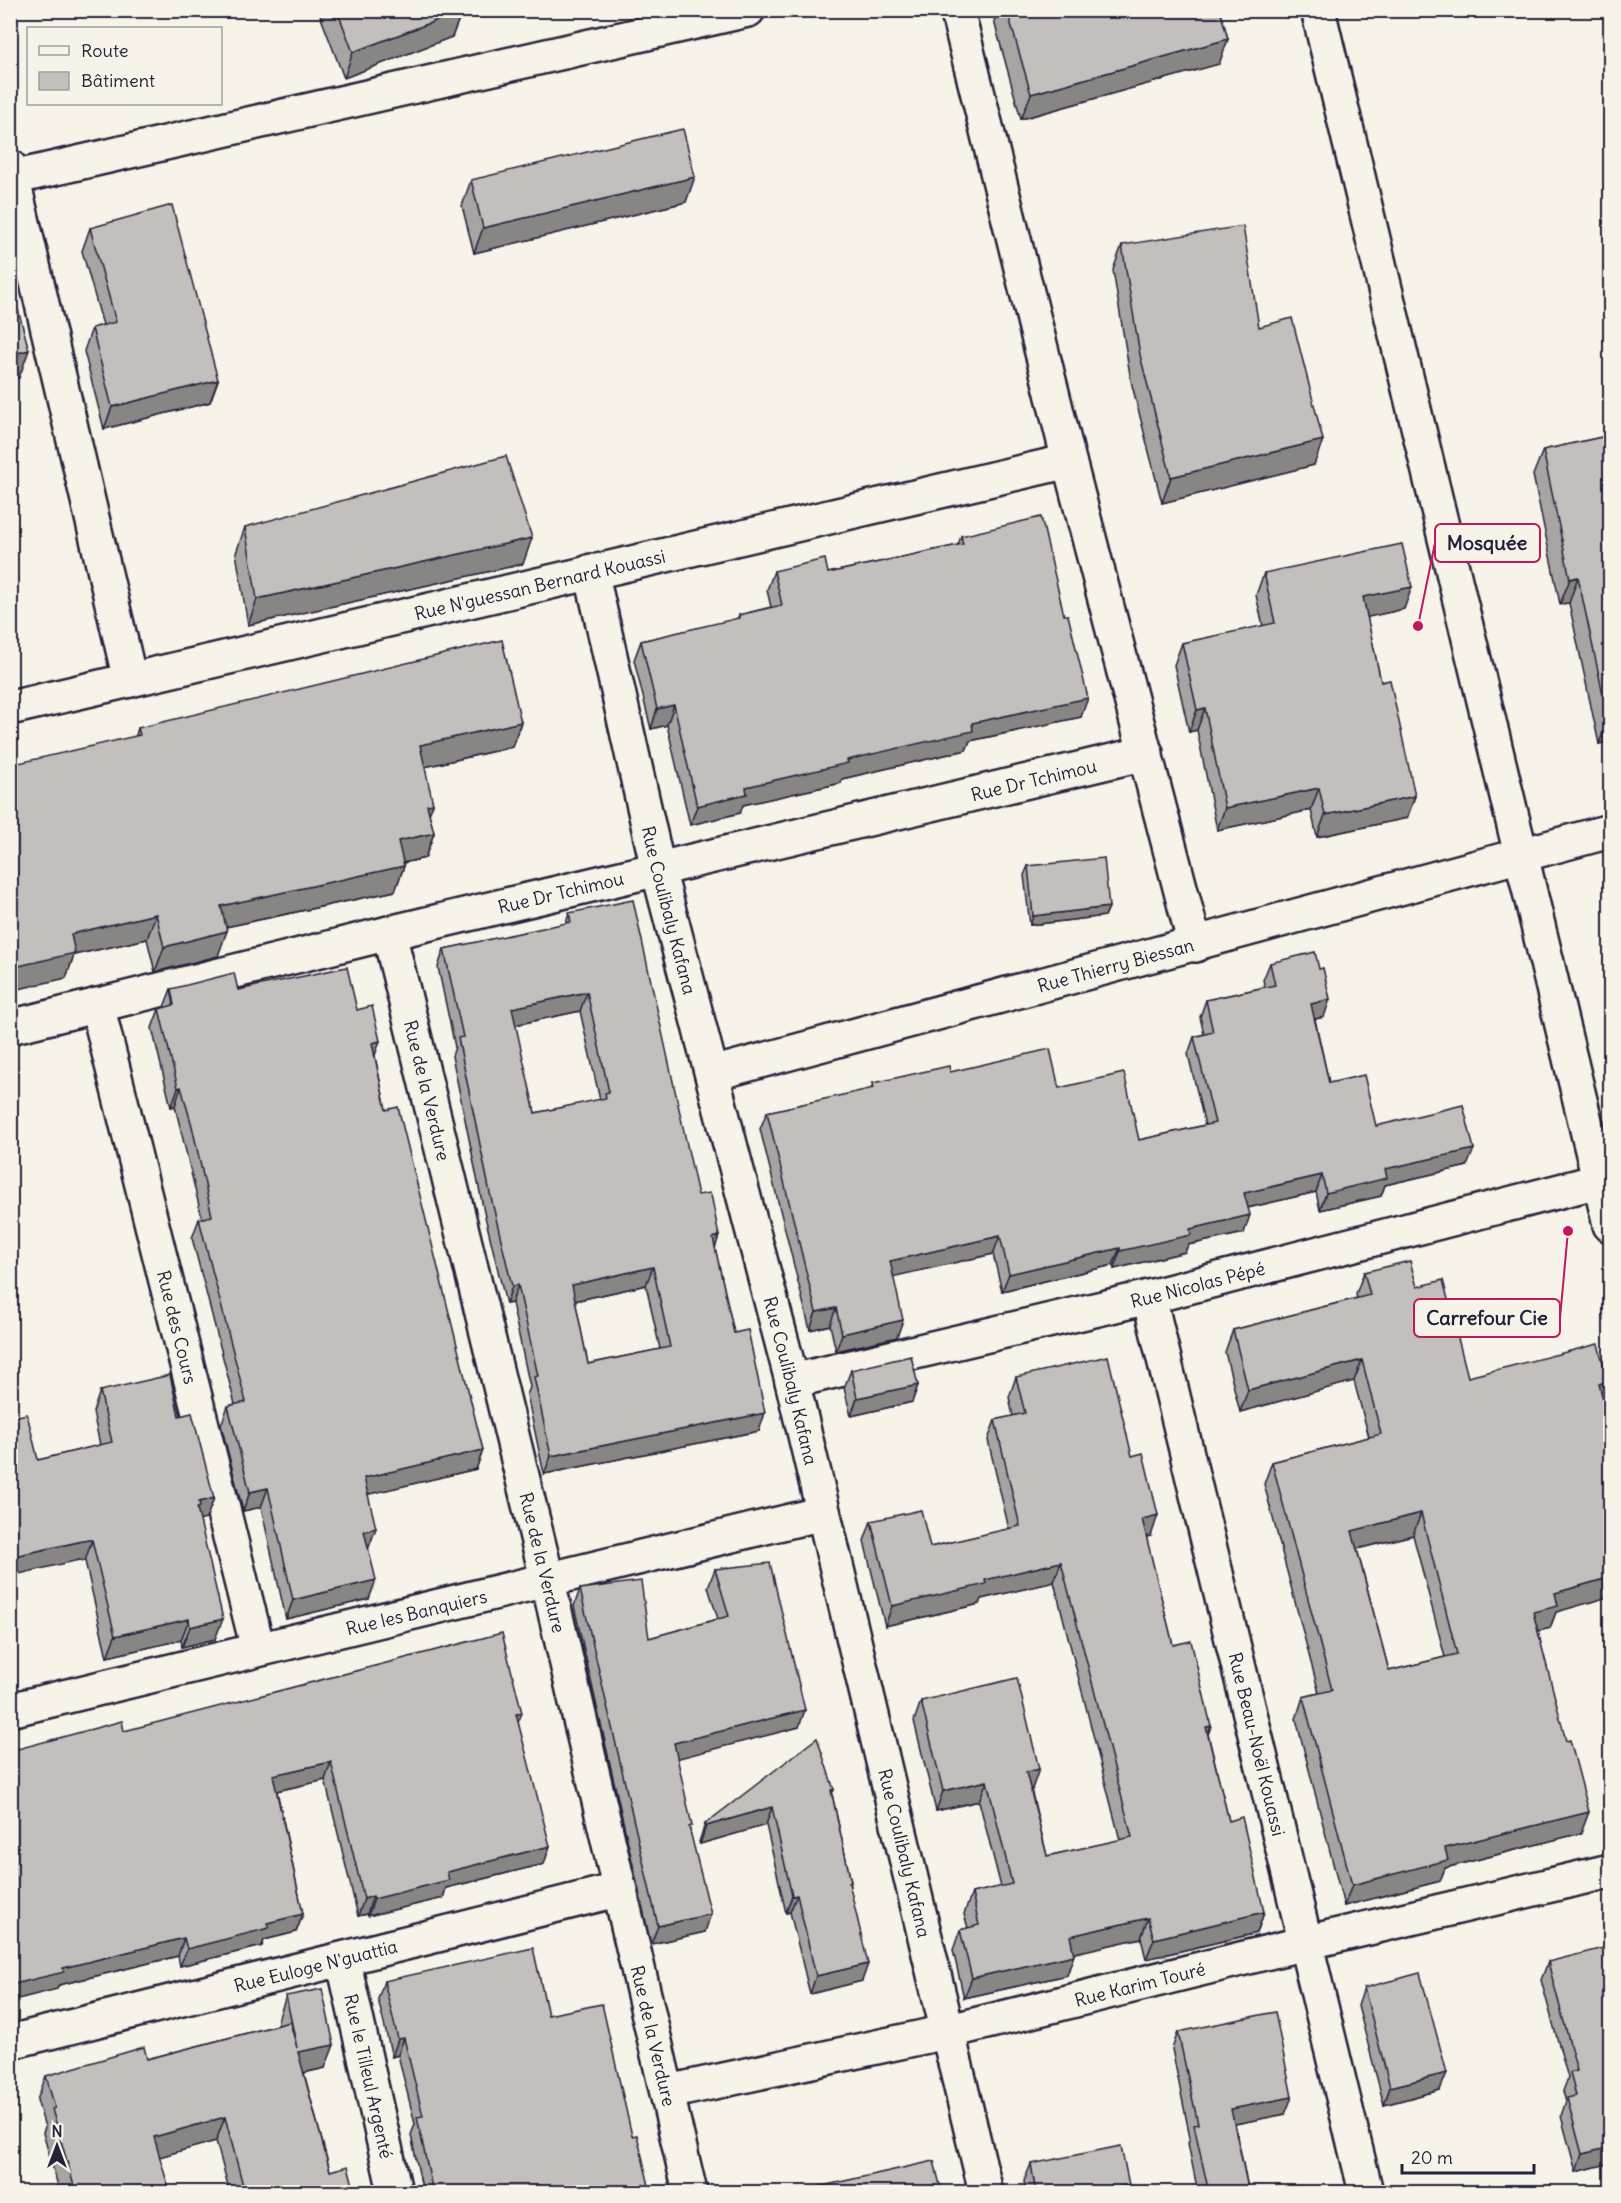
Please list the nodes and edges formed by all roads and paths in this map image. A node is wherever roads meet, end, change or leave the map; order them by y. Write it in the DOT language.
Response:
graph roads {
  1 [pos="748,10"];
  2 [pos="957,10"];
  3 [pos="1318,10"];
  4 [pos="11,173"];
  5 [pos="1069,461"];
  6 [pos="591,571"];
  7 [pos="130,680"];
  8 [pos="10,708"];
  9 [pos="1146,753"];
  10 [pos="1611,831"];
  11 [pos="1521,854"];
  12 [pos="658,869"];
  13 [pos="389,933"];
  14 [pos="1195,945"];
  15 [pos="97,1005"];
  16 [pos="10,1027"];
  17 [pos="712,1074"];
  18 [pos="1605,1179"];
  19 [pos="1611,1225"];
  20 [pos="1149,1297"];
  21 [pos="792,1381"];
  22 [pos="823,1513"];
  23 [pos="548,1582"];
  24 [pos="258,1649"];
  25 [pos="10,1710"];
  26 [pos="1611,1871"];
  27 [pos="621,1890"];
  28 [pos="1305,1943"];
  29 [pos="343,1959"];
  30 [pos="946,2032"];
  31 [pos="10,2042"];
  32 [pos="668,2092"];
  33 [pos="395,2193"];
  34 [pos="690,2193"];
  35 [pos="986,2193"];
  36 [pos="1366,2193"];
  1 -- 4 [label="street"];
  2 -- 5 [label="street"];
  3 -- 11 [label="street"];
  4 -- 7 [label="street"];
  5 -- 6 [label="street, Rue N'guessan Bernard Kouassi"];
  5 -- 9 [label="street"];
  6 -- 7 [label="street, Rue N'guessan Bernard Kouassi"];
  6 -- 12 [label="street, Rue Coulibaly Kafana"];
  7 -- 8 [label="street, Rue N'guessan Bernard Kouassi"];
  9 -- 12 [label="street, Rue Dr Tchimou"];
  9 -- 14 [label="street"];
  10 -- 11 [label="street, Rue Thierry Biessan"];
  11 -- 14 [label="street, Rue Thierry Biessan"];
  11 -- 18 [label="street"];
  12 -- 13 [label="street, Rue Dr Tchimou"];
  12 -- 17 [label="street, Rue Coulibaly Kafana"];
  13 -- 15 [label="street, Rue Dr Tchimou"];
  13 -- 23 [label="street, Rue de la Verdure"];
  14 -- 17 [label="street, Rue Thierry Biessan"];
  15 -- 16 [label="street, Rue Dr Tchimou"];
  15 -- 24 [label="street, Rue des Cours"];
  17 -- 21 [label="street, Rue Coulibaly Kafana"];
  18 -- 19 [label="street"];
  18 -- 20 [label="street, Rue Nicolas Pépé"];
  20 -- 21 [label="street, Rue Nicolas Pépé"];
  20 -- 28 [label="street, Rue Beau-Noël Kouassi"];
  21 -- 22 [label="street, Rue Coulibaly Kafana"];
  22 -- 23 [label="street, Rue les Banquiers"];
  22 -- 30 [label="street, Rue Coulibaly Kafana"];
  23 -- 24 [label="street, Rue les Banquiers"];
  23 -- 27 [label="street, Rue de la Verdure"];
  24 -- 25 [label="street, Rue les Banquiers"];
  26 -- 28 [label="street, Rue Karim Touré"];
  27 -- 29 [label="street, Rue Euloge N'guattia"];
  27 -- 32 [label="street, Rue de la Verdure"];
  28 -- 30 [label="street, Rue Karim Touré"];
  28 -- 36 [label="street, Rue Beau-Noël Kouassi"];
  29 -- 31 [label="street, Rue Euloge N'guattia"];
  29 -- 33 [label="street, Rue le Tilleul Argenté"];
  30 -- 32 [label="street, Rue Karim Touré"];
  30 -- 35 [label="street, Rue Coulibaly Kafana"];
  32 -- 34 [label="street, Rue de la Verdure"];
}
